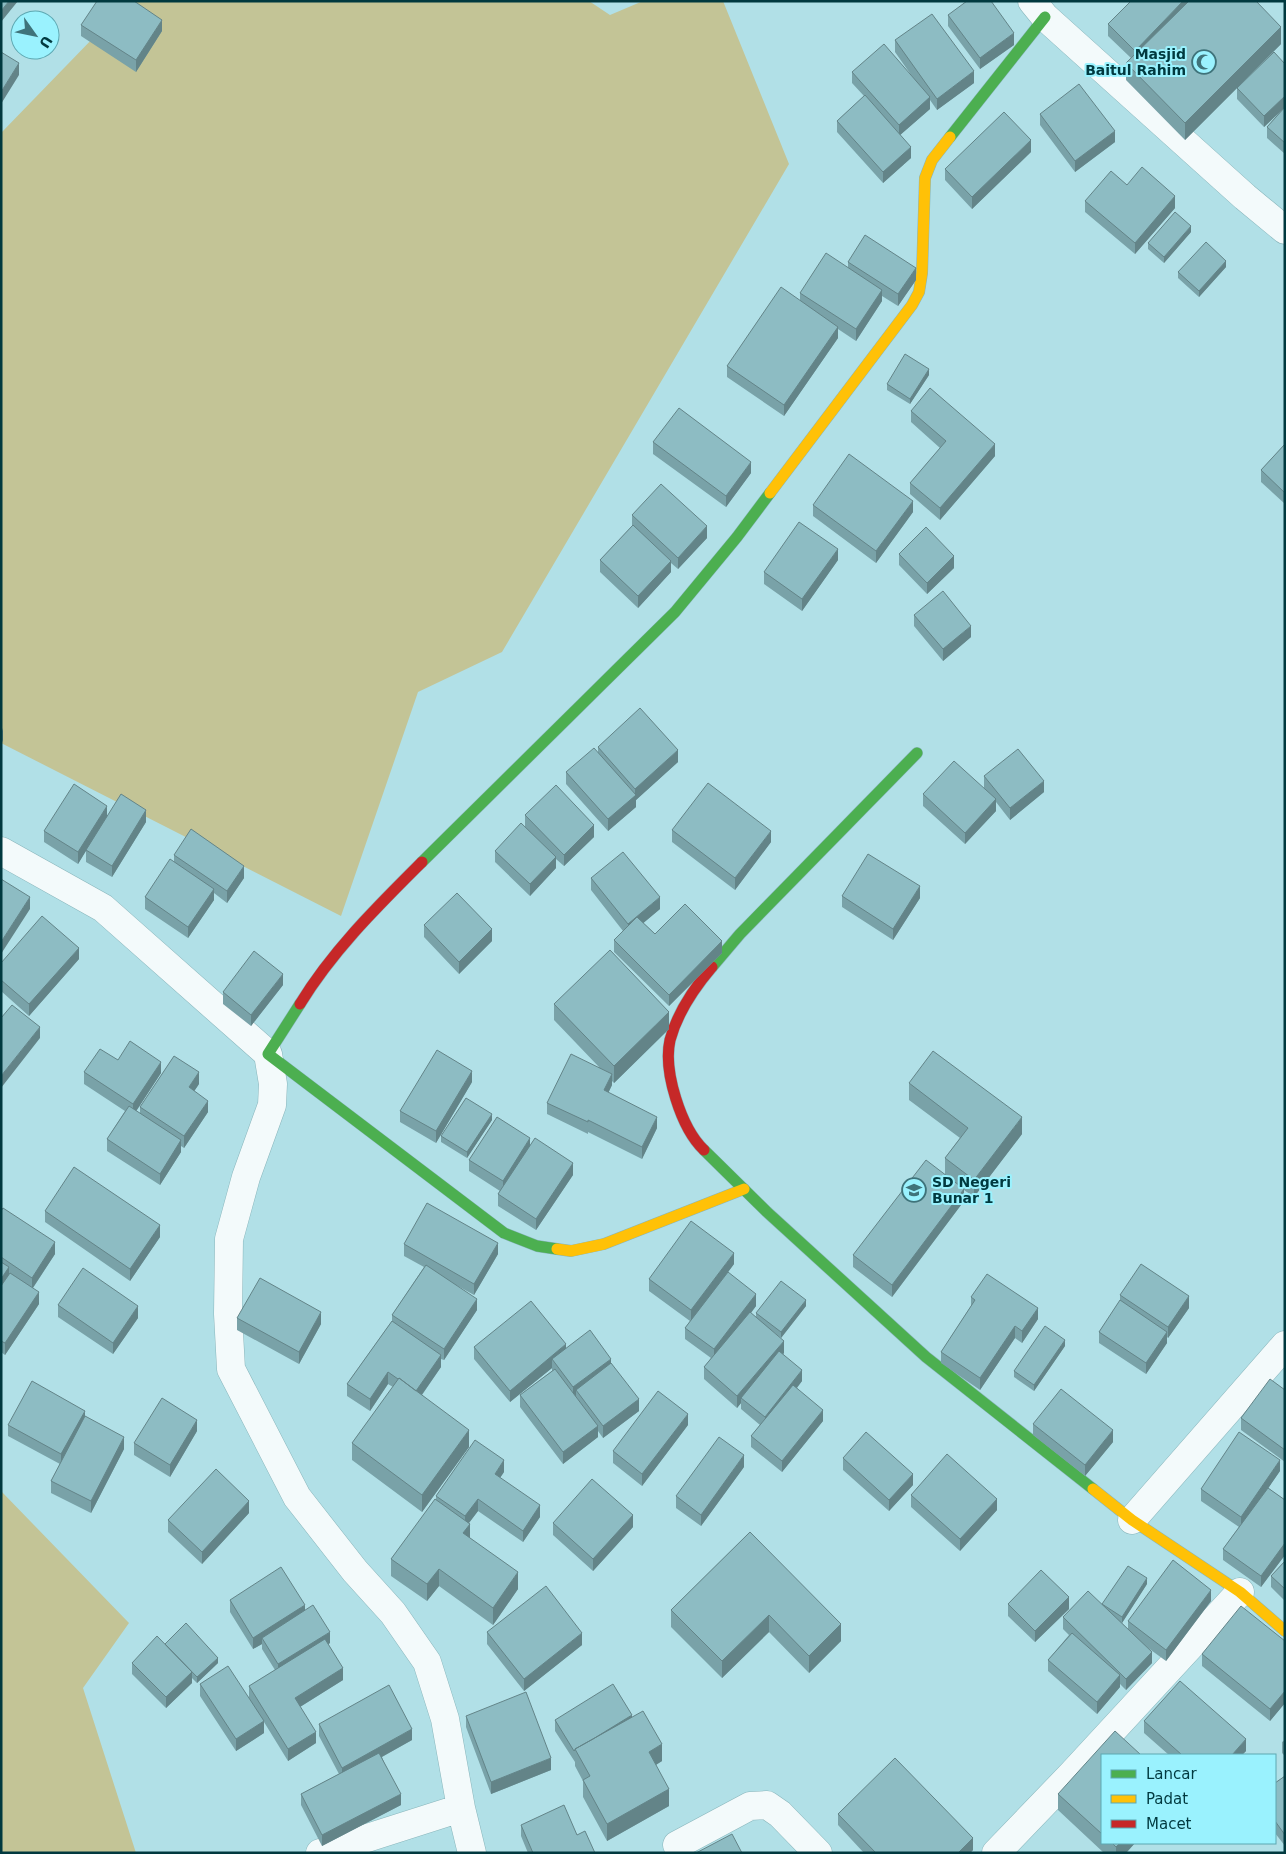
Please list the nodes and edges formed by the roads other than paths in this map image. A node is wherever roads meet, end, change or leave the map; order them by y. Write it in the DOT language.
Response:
graph roads {
  1 [pos="1038,9"];
  2 [pos="1285,230"];
  3 [pos="917,753"];
  4 [pos="1,851"];
  5 [pos="268,1054"];
  6 [pos="744,1189"];
  7 [pos="1285,1345"];
  8 [pos="1132,1520"];
  9 [pos="1240,1592"];
  10 [pos="1285,1631"];
  11 [pos="461,1808"];
  12 [pos="677,1845"];
  13 [pos="320,1853"];
  14 [pos="472,1853"];
  15 [pos="818,1853"];
  16 [pos="996,1853"];
  1 -- 2 [label="street"];
  1 -- 5 [label="street"];
  3 -- 6 [label="street"];
  4 -- 5 [label="street"];
  5 -- 6 [label="street"];
  5 -- 11 [label="street"];
  6 -- 8 [label="street"];
  7 -- 8 [label="street"];
  8 -- 9 [label="street"];
  9 -- 10 [label="street"];
  9 -- 16 [label="street"];
  11 -- 13 [label="street"];
  11 -- 14 [label="street"];
  12 -- 15 [label="street"];
}
